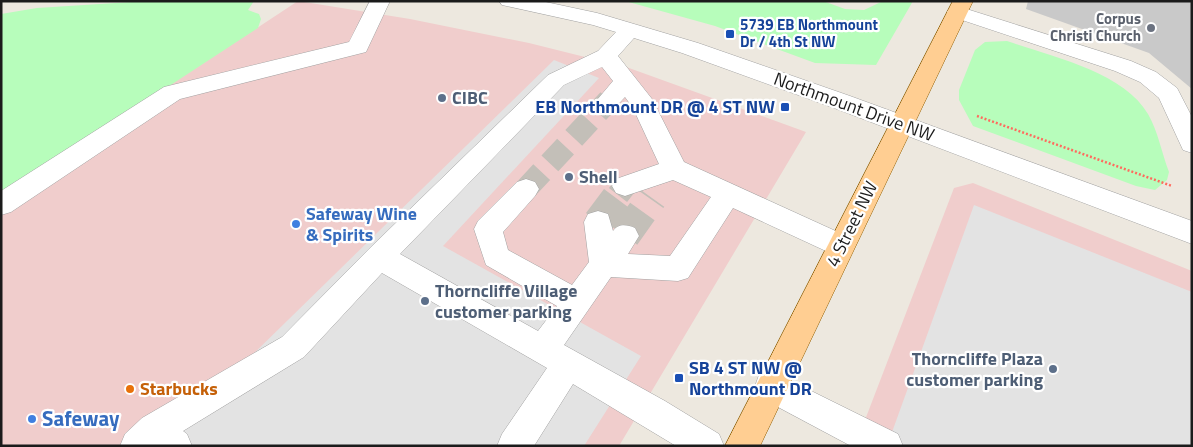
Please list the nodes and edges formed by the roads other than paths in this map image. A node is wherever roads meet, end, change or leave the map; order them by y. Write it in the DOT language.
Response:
graph roads {
  1 [pos="380,1"];
  2 [pos="509,1"];
  3 [pos="960,6"];
  4 [pos="630,29"];
  5 [pos="606,56"];
  6 [pos="902,124"];
  7 [pos="1192,144"];
  8 [pos="674,169"];
  9 [pos="625,186"];
  10 [pos="526,189"];
  11 [pos="728,193"];
  12 [pos="652,198"];
  13 [pos="1,205"];
  14 [pos="598,222"];
  15 [pos="1192,233"];
  16 [pos="625,236"];
  17 [pos="841,246"];
  18 [pos="379,257"];
  19 [pos="604,264"];
  20 [pos="577,302"];
  21 [pos="555,357"];
  22 [pos="771,386"];
  23 [pos="155,440"];
  24 [pos="514,446"];
  25 [pos="707,446"];
  26 [pos="742,446"];
  27 [pos="886,446"];
  1 -- 13 [label="street"];
  2 -- 4 [label="street, Northmount Drive NW"];
  3 -- 6 [label="main road, 4 Street NW"];
  3 -- 7 [label="street"];
  4 -- 5 [label="street"];
  4 -- 6 [label="street, Northmount Drive NW"];
  5 -- 8 [label="street"];
  5 -- 18 [label="street"];
  6 -- 15 [label="street, Northmount Drive NW"];
  6 -- 17 [label="main road, 4 Street NW"];
  8 -- 9 [label="street"];
  8 -- 11 [label="street"];
  8 -- 12 [label="street"];
  10 -- 20 [label="street"];
  11 -- 17 [label="street"];
  11 -- 19 [label="street"];
  14 -- 19 [label="street"];
  16 -- 19 [label="street"];
  17 -- 22 [label="main road, 4 Street NW"];
  18 -- 21 [label="street"];
  18 -- 23 [label="street"];
  19 -- 20 [label="street"];
  20 -- 21 [label="street"];
  21 -- 24 [label="street"];
  21 -- 25 [label="street"];
  22 -- 26 [label="main road, 4 Street NW"];
  22 -- 27 [label="street"];
}
